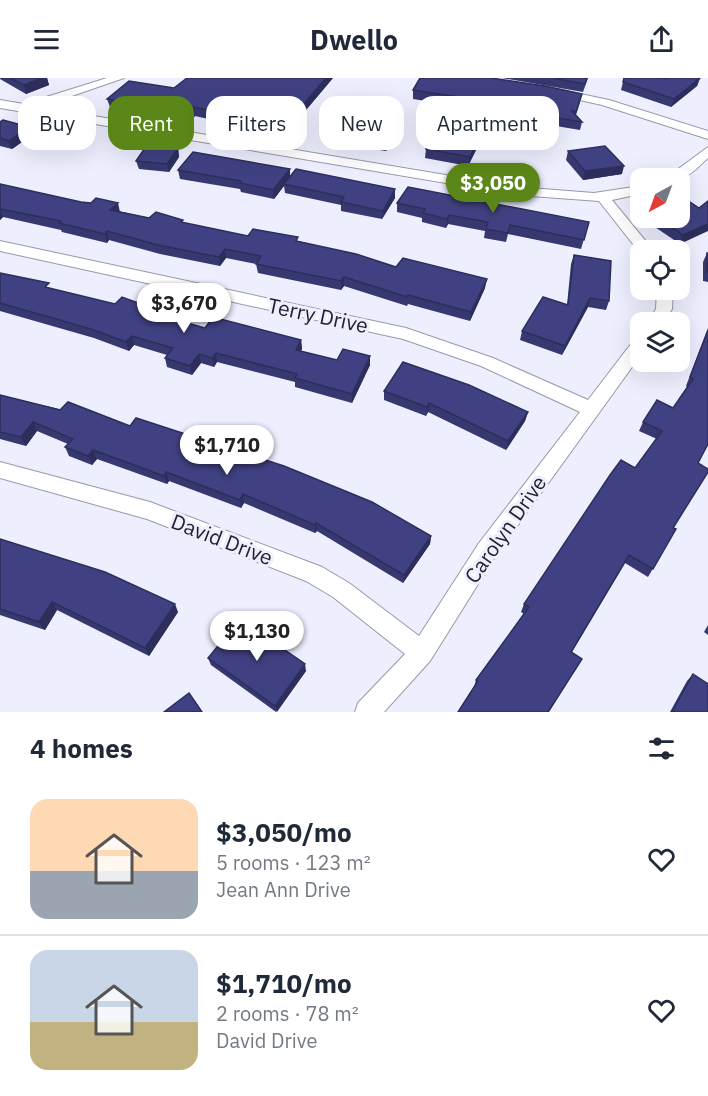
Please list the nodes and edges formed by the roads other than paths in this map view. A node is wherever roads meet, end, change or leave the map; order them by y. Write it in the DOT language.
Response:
graph roads {
  1 [pos="118,78"];
  2 [pos="544,89"];
  3 [pos="64,96"];
  4 [pos="0,104"];
  5 [pos="18,108"];
  6 [pos="18,111"];
  7 [pos="0,116"];
  8 [pos="96,121"];
  9 [pos="708,135"];
  10 [pos="708,151"];
  11 [pos="690,168"];
  12 [pos="630,192"];
  13 [pos="603,197"];
  14 [pos="638,240"];
  15 [pos="0,246"];
  16 [pos="630,357"];
  17 [pos="591,409"];
  18 [pos="0,470"];
  19 [pos="422,653"];
  20 [pos="367,712"];
  1 -- 3 [label="street"];
  2 -- 9 [label="street"];
  4 -- 5 [label="street"];
  6 -- 7 [label="street"];
  8 -- 13 [label="street"];
  10 -- 11 [label="street"];
  12 -- 13 [label="street"];
  13 -- 14 [label="street"];
  15 -- 17 [label="street, Terry Drive"];
  16 -- 17 [label="street, Carolyn Drive"];
  17 -- 19 [label="street, Carolyn Drive"];
  18 -- 19 [label="street, David Drive"];
  19 -- 20 [label="street, Carolyn Drive"];
}
